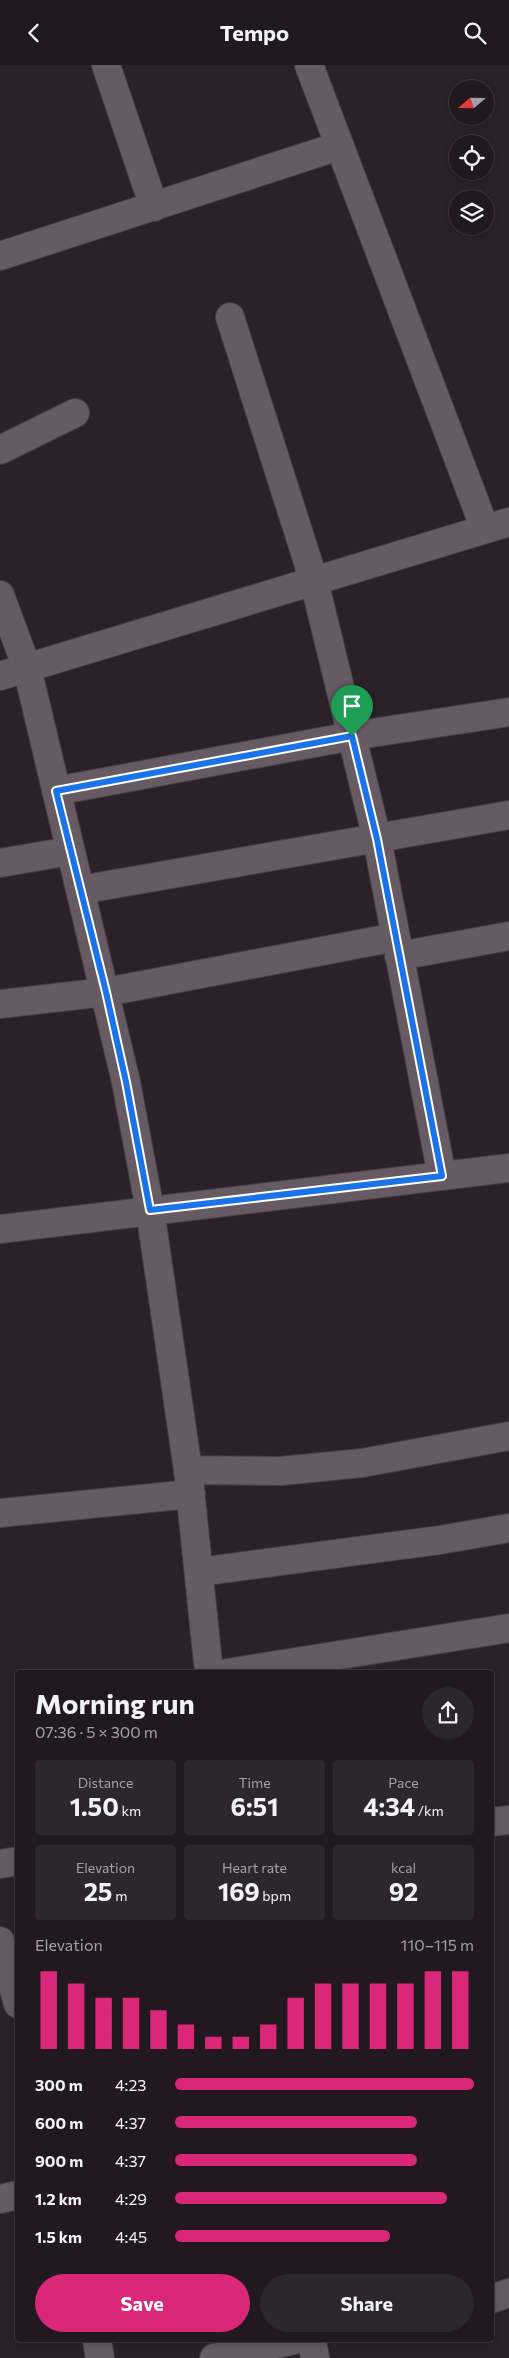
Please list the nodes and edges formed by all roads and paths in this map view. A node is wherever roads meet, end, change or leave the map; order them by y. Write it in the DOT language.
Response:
graph roads {
  1 [pos="106,65"];
  2 [pos="308,65"];
  3 [pos="339,146"];
  4 [pos="154,207"];
  5 [pos="0,256"];
  6 [pos="230,317"];
  7 [pos="75,413"];
  8 [pos="0,450"];
  9 [pos="497,526"];
  10 [pos="314,581"];
  11 [pos="0,595"];
  12 [pos="27,669"];
  13 [pos="0,677"];
  14 [pos="509,712"];
  15 [pos="352,736"];
  16 [pos="56,791"];
  17 [pos="509,815"];
  18 [pos="377,839"];
  19 [pos="70,851"];
  20 [pos="0,863"];
  21 [pos="80,890"];
  22 [pos="509,936"];
  23 [pos="397,947"];
  24 [pos="106,992"];
  25 [pos="0,1005"];
  26 [pos="509,1168"];
  27 [pos="442,1176"];
  28 [pos="150,1210"];
  29 [pos="0,1229"];
  30 [pos="509,1436"];
  31 [pos="189,1482"];
  32 [pos="0,1513"];
  33 [pos="509,1528"];
  34 [pos="199,1573"];
  35 [pos="509,1628"];
  36 [pos="209,1670"];
  37 [pos="246,1670"];
  38 [pos="509,1820"];
  39 [pos="494,1822"];
  40 [pos="15,1862"];
  41 [pos="0,1864"];
  42 [pos="0,1941"];
  43 [pos="15,1994"];
  44 [pos="15,2196"];
  45 [pos="0,2199"];
  46 [pos="509,2293"];
  47 [pos="494,2298"];
  48 [pos="97,2342"];
  49 [pos="285,2342"];
  50 [pos="312,2342"];
  51 [pos="100,2358"];
  52 [pos="214,2358"];
  53 [pos="315,2358"];
  1 -- 4 [label="street"];
  2 -- 3 [label="street"];
  3 -- 4 [label="street"];
  3 -- 9 [label="street"];
  4 -- 5 [label="street"];
  6 -- 10 [label="street"];
  7 -- 8 [label="street"];
  9 -- 10 [label="street"];
  10 -- 12 [label="street"];
  10 -- 15 [label="street"];
  11 -- 12 [label="street"];
  12 -- 13 [label="street"];
  12 -- 16 [label="street"];
  14 -- 15 [label="street"];
  15 -- 16 [label="street"];
  15 -- 18 [label="street"];
  16 -- 19 [label="street"];
  17 -- 18 [label="street"];
  18 -- 21 [label="street"];
  18 -- 23 [label="street"];
  19 -- 20 [label="street"];
  19 -- 21 [label="street"];
  21 -- 24 [label="street"];
  22 -- 23 [label="street"];
  23 -- 24 [label="street"];
  23 -- 27 [label="street"];
  24 -- 25 [label="street"];
  24 -- 28 [label="street"];
  26 -- 27 [label="street"];
  27 -- 28 [label="street"];
  28 -- 29 [label="street"];
  28 -- 31 [label="street"];
  30 -- 31 [label="street"];
  31 -- 32 [label="street"];
  31 -- 34 [label="street"];
  33 -- 34 [label="street"];
  34 -- 36 [label="street"];
  35 -- 37 [label="street"];
  38 -- 39 [label="street"];
  40 -- 41 [label="street"];
  42 -- 43 [label="street"];
  44 -- 45 [label="street"];
  46 -- 47 [label="street"];
  48 -- 51 [label="street"];
  49 -- 52 [label="street"];
  50 -- 53 [label="street"];
}
